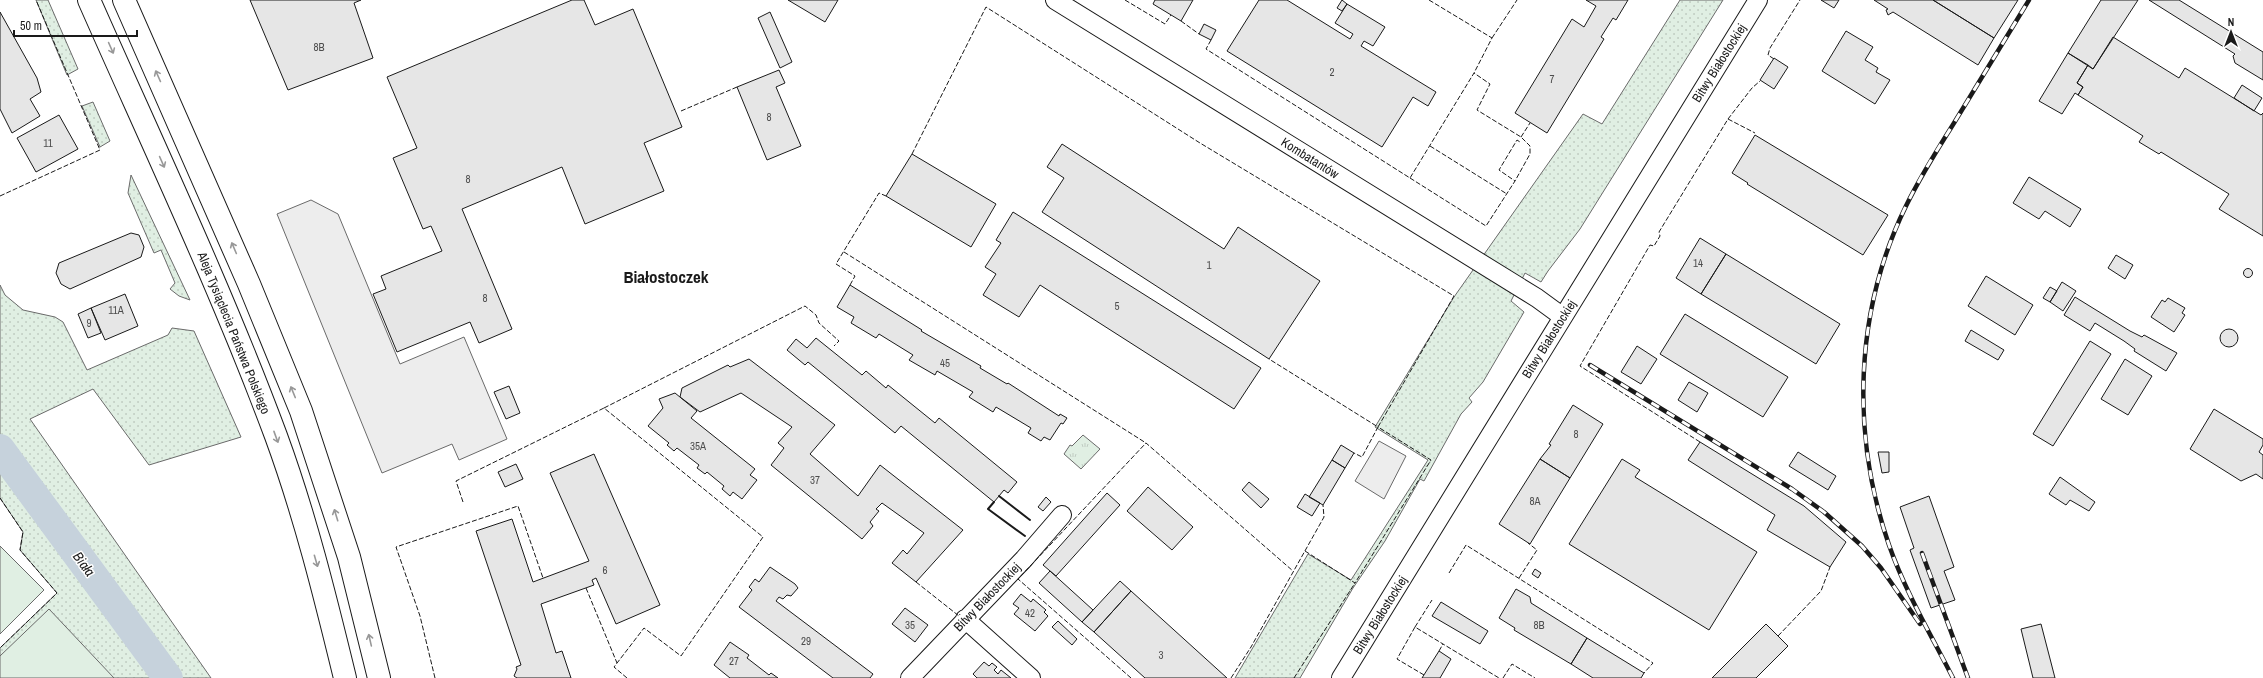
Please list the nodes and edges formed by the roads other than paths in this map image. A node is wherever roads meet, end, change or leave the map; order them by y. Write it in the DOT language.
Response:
graph roads {
  1 [pos="124,0"];
  2 [pos="1055,0"];
  3 [pos="1758,0"];
  4 [pos="90,1"];
  5 [pos="1563,317"];
  6 [pos="1062,515"];
  7 [pos="965,619"];
  8 [pos="345,678"];
  9 [pos="379,678"];
  10 [pos="910,678"];
  11 [pos="1031,678"];
  12 [pos="1341,678"];
  9 -- 1 [label="main road, one-way"];
  2 -- 5 [label="street, Kombatantów"];
  3 -- 5 [label="street, Bitwy Białostockiej"];
  4 -- 8 [label="main road, Aleja Tysiąclecia Państwa Polskiego, one-way"];
  5 -- 12 [label="street, Bitwy Białostockiej"];
  6 -- 7 [label="street, Bitwy Białostockiej"];
  7 -- 10 [label="street, Bitwy Białostockiej"];
  7 -- 11 [label="street"];
}
